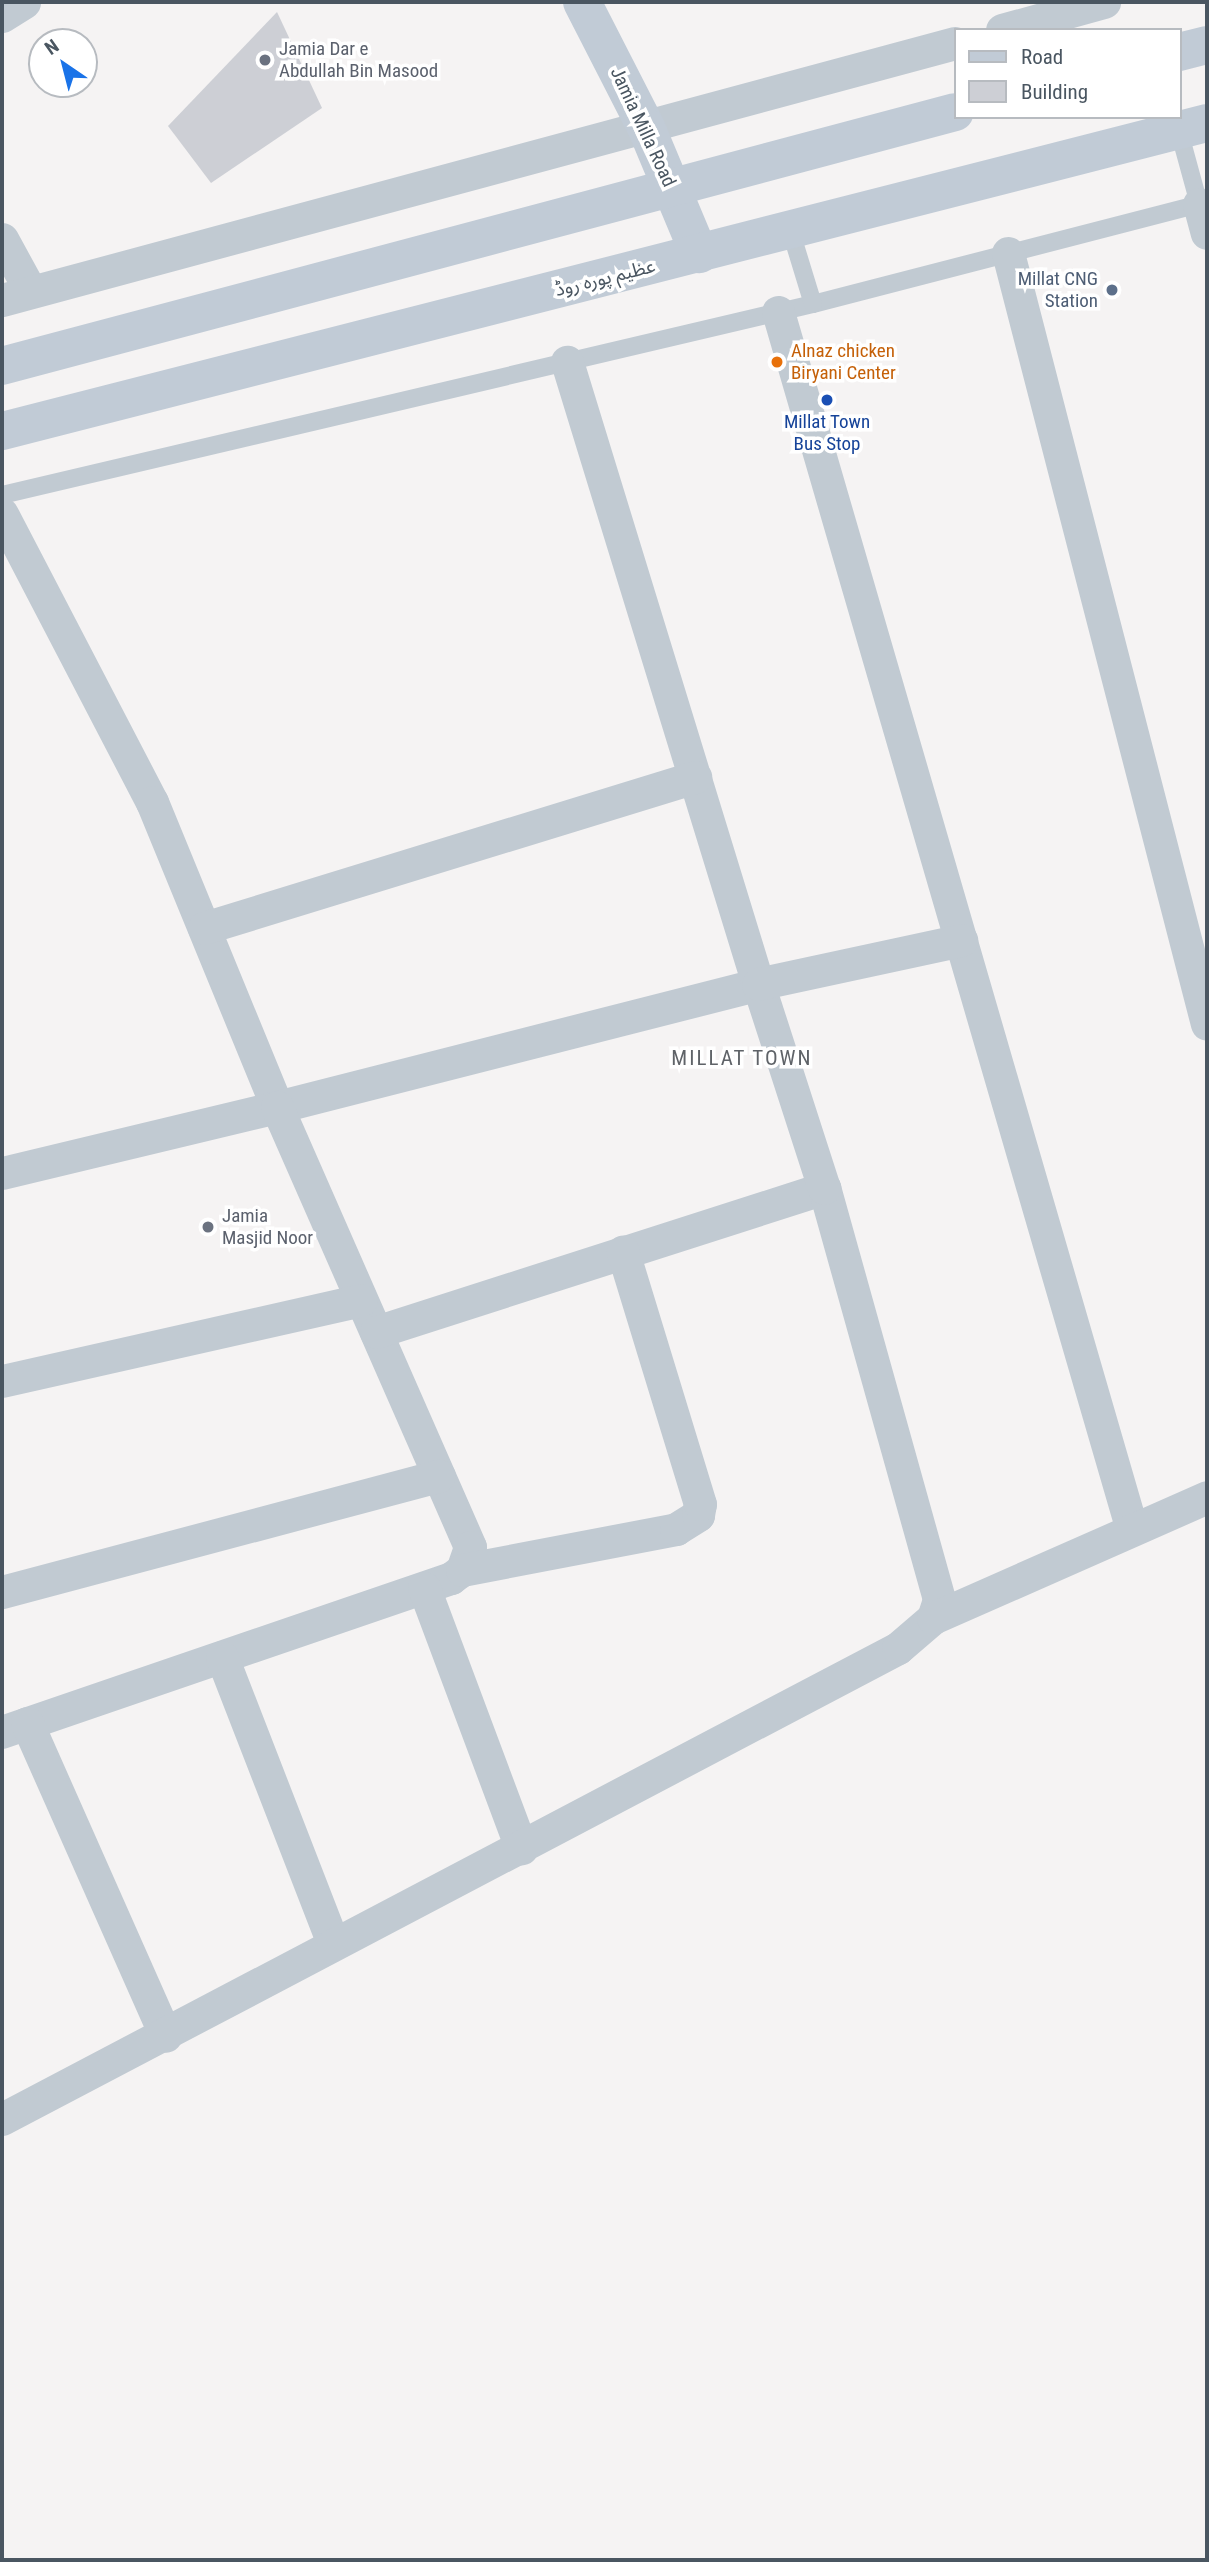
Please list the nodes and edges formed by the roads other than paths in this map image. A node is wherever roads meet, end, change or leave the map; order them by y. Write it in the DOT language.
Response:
graph roads {
  1 [pos="24,2"];
  2 [pos="582,2"];
  3 [pos="1104,2"];
  4 [pos="2,16"];
  5 [pos="1009,28"];
  6 [pos="954,43"];
  7 [pos="1207,45"];
  8 [pos="1181,52"];
  9 [pos="954,112"];
  10 [pos="646,127"];
  11 [pos="1193,127"];
  12 [pos="671,187"];
  13 [pos="1203,218"];
  14 [pos="790,229"];
  15 [pos="2,239"];
  16 [pos="1008,253"];
  17 [pos="699,254"];
  18 [pos="16,296"];
  19 [pos="813,304"];
  20 [pos="778,312"];
  21 [pos="567,362"];
  22 [pos="2,366"];
  23 [pos="2,431"];
  24 [pos="2,495"];
  25 [pos="2,514"];
  26 [pos="695,777"];
  27 [pos="204,928"];
  28 [pos="961,940"];
  29 [pos="758,984"];
  30 [pos="1207,1024"];
  31 [pos="276,1107"];
  32 [pos="2,1172"];
  33 [pos="824,1188"];
  34 [pos="623,1252"];
  35 [pos="361,1300"];
  36 [pos="376,1332"];
  37 [pos="2,1381"];
  38 [pos="439,1476"];
  39 [pos="1207,1497"];
  40 [pos="1131,1526"];
  41 [pos="462,1570"];
  42 [pos="424,1588"];
  43 [pos="2,1592"];
  44 [pos="933,1618"];
  45 [pos="222,1657"];
  46 [pos="14,1728"];
  47 [pos="521,1848"];
  48 [pos="333,1943"];
  49 [pos="166,2036"];
  50 [pos="2,2119"];
  1 -- 4 [label="street"];
  2 -- 10 [label="main road, Jamia Milla Road"];
  3 -- 5 [label="street"];
  6 -- 10 [label="street"];
  7 -- 8 [label="main road"];
  9 -- 12 [label="main road"];
  10 -- 12 [label="main road, Jamia Milla Road"];
  10 -- 18 [label="street"];
  11 -- 13 [label="lane"];
  11 -- 14 [label="main road, عظیم پورہ روڈ"];
  12 -- 17 [label="main road, Jamia Milla Road"];
  12 -- 22 [label="main road"];
  13 -- 16 [label="lane"];
  14 -- 17 [label="main road, عظیم پورہ روڈ"];
  14 -- 19 [label="lane"];
  15 -- 18 [label="street"];
  16 -- 19 [label="lane"];
  16 -- 30 [label="street"];
  17 -- 23 [label="main road, عظیم پورہ روڈ"];
  19 -- 20 [label="lane"];
  20 -- 21 [label="lane"];
  20 -- 28 [label="street"];
  21 -- 24 [label="lane"];
  21 -- 26 [label="street"];
  25 -- 27 [label="street"];
  26 -- 27 [label="street"];
  26 -- 29 [label="street"];
  27 -- 31 [label="street"];
  28 -- 29 [label="street"];
  28 -- 40 [label="street"];
  29 -- 31 [label="street"];
  29 -- 33 [label="street"];
  31 -- 32 [label="street"];
  31 -- 35 [label="street"];
  33 -- 34 [label="street"];
  33 -- 44 [label="street"];
  34 -- 36 [label="street"];
  34 -- 41 [label="street"];
  35 -- 36 [label="street"];
  35 -- 37 [label="street"];
  36 -- 38 [label="street"];
  38 -- 41 [label="street"];
  38 -- 43 [label="street"];
  39 -- 40 [label="street"];
  40 -- 44 [label="street"];
  41 -- 42 [label="street"];
  42 -- 45 [label="street"];
  42 -- 47 [label="street"];
  44 -- 47 [label="street"];
  45 -- 46 [label="street"];
  45 -- 48 [label="street"];
  46 -- 49 [label="street"];
  47 -- 48 [label="street"];
  48 -- 49 [label="street"];
  49 -- 50 [label="street"];
}
